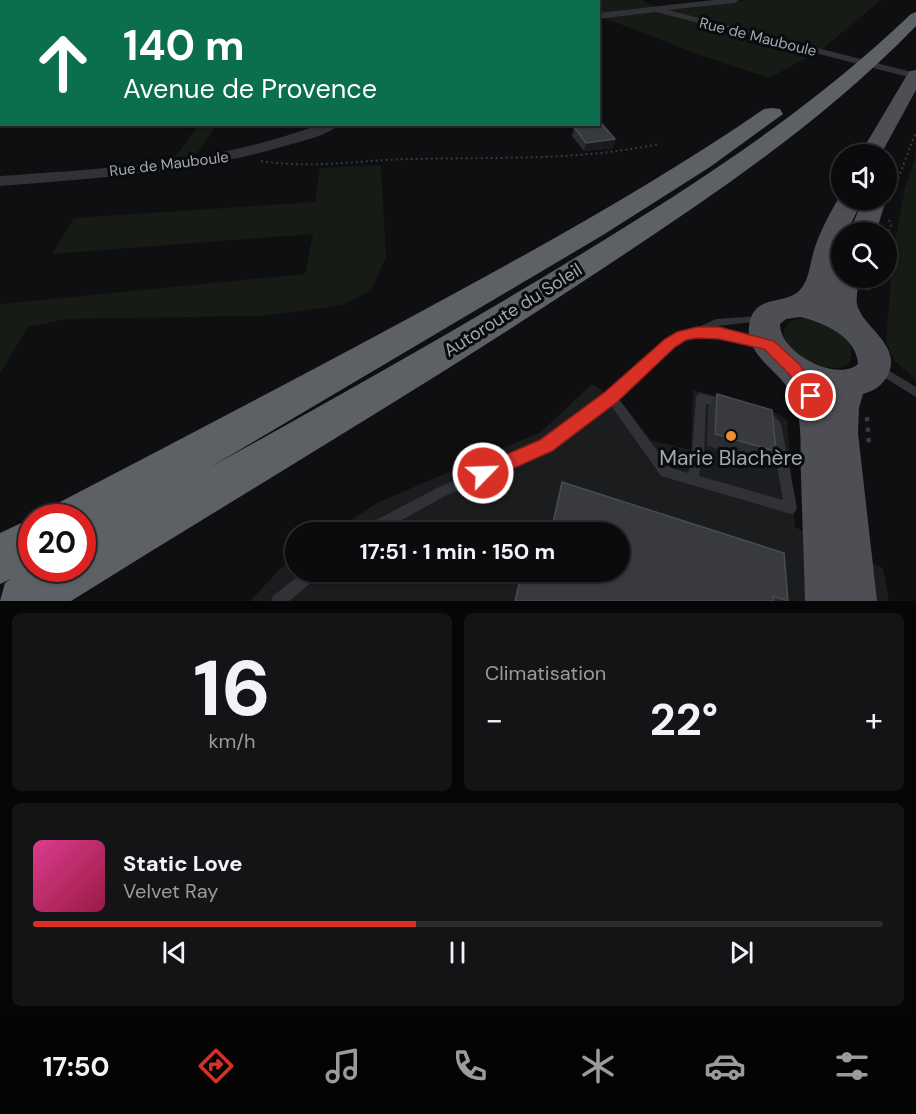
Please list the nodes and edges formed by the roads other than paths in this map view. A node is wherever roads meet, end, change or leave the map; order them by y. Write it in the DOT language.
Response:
graph roads {
  1 [pos="735,0"];
  2 [pos="909,0"];
  3 [pos="656,9"];
  4 [pos="600,16"];
  5 [pos="916,17"];
  6 [pos="912,75"];
  7 [pos="916,107"];
  8 [pos="328,126"];
  9 [pos="875,144"];
  10 [pos="897,145"];
  11 [pos="0,181"];
  12 [pos="846,210"];
  13 [pos="843,288"];
  14 [pos="800,306"];
  15 [pos="856,330"];
  16 [pos="697,332"];
  17 [pos="776,344"];
  18 [pos="862,375"];
  19 [pos="916,393"];
  20 [pos="611,397"];
  21 [pos="735,408"];
  22 [pos="758,414"];
  23 [pos="692,480"];
  24 [pos="96,507"];
  25 [pos="386,522"];
  26 [pos="18,549"];
  27 [pos="96,558"];
  28 [pos="0,559"];
  29 [pos="55,582"];
  30 [pos="301,582"];
  31 [pos="23,601"];
  32 [pos="278,601"];
  33 [pos="829,601"];
  34 [pos="853,601"];
  1 -- 3 [label="street"];
  2 -- 24 [label="highway, Autoroute du Soleil"];
  3 -- 4 [label="street, Rue de Mauboule"];
  3 -- 6 [label="street, Rue de Mauboule"];
  5 -- 27 [label="highway, Autoroute du Soleil"];
  6 -- 9 [label="main road"];
  7 -- 10 [label="main road"];
  8 -- 11 [label="street, Rue de Mauboule"];
  12 -- 14 [label="main road"];
  13 -- 15 [label="main road"];
  14 -- 15 [label="main road"];
  14 -- 17 [label="main road"];
  15 -- 18 [label="main road"];
  16 -- 17 [label="lane"];
  16 -- 17 [label="lane"];
  16 -- 20 [label="lane"];
  17 -- 18 [label="main road"];
  17 -- 33 [label="main road"];
  18 -- 19 [label="lane"];
  18 -- 34 [label="main road"];
  20 -- 23 [label="lane"];
  20 -- 25 [label="lane"];
  21 -- 23 [label="lane"];
  22 -- 23 [label="lane"];
  26 -- 28 [label="highway"];
  29 -- 31 [label="highway"];
  30 -- 32 [label="lane"];
}
